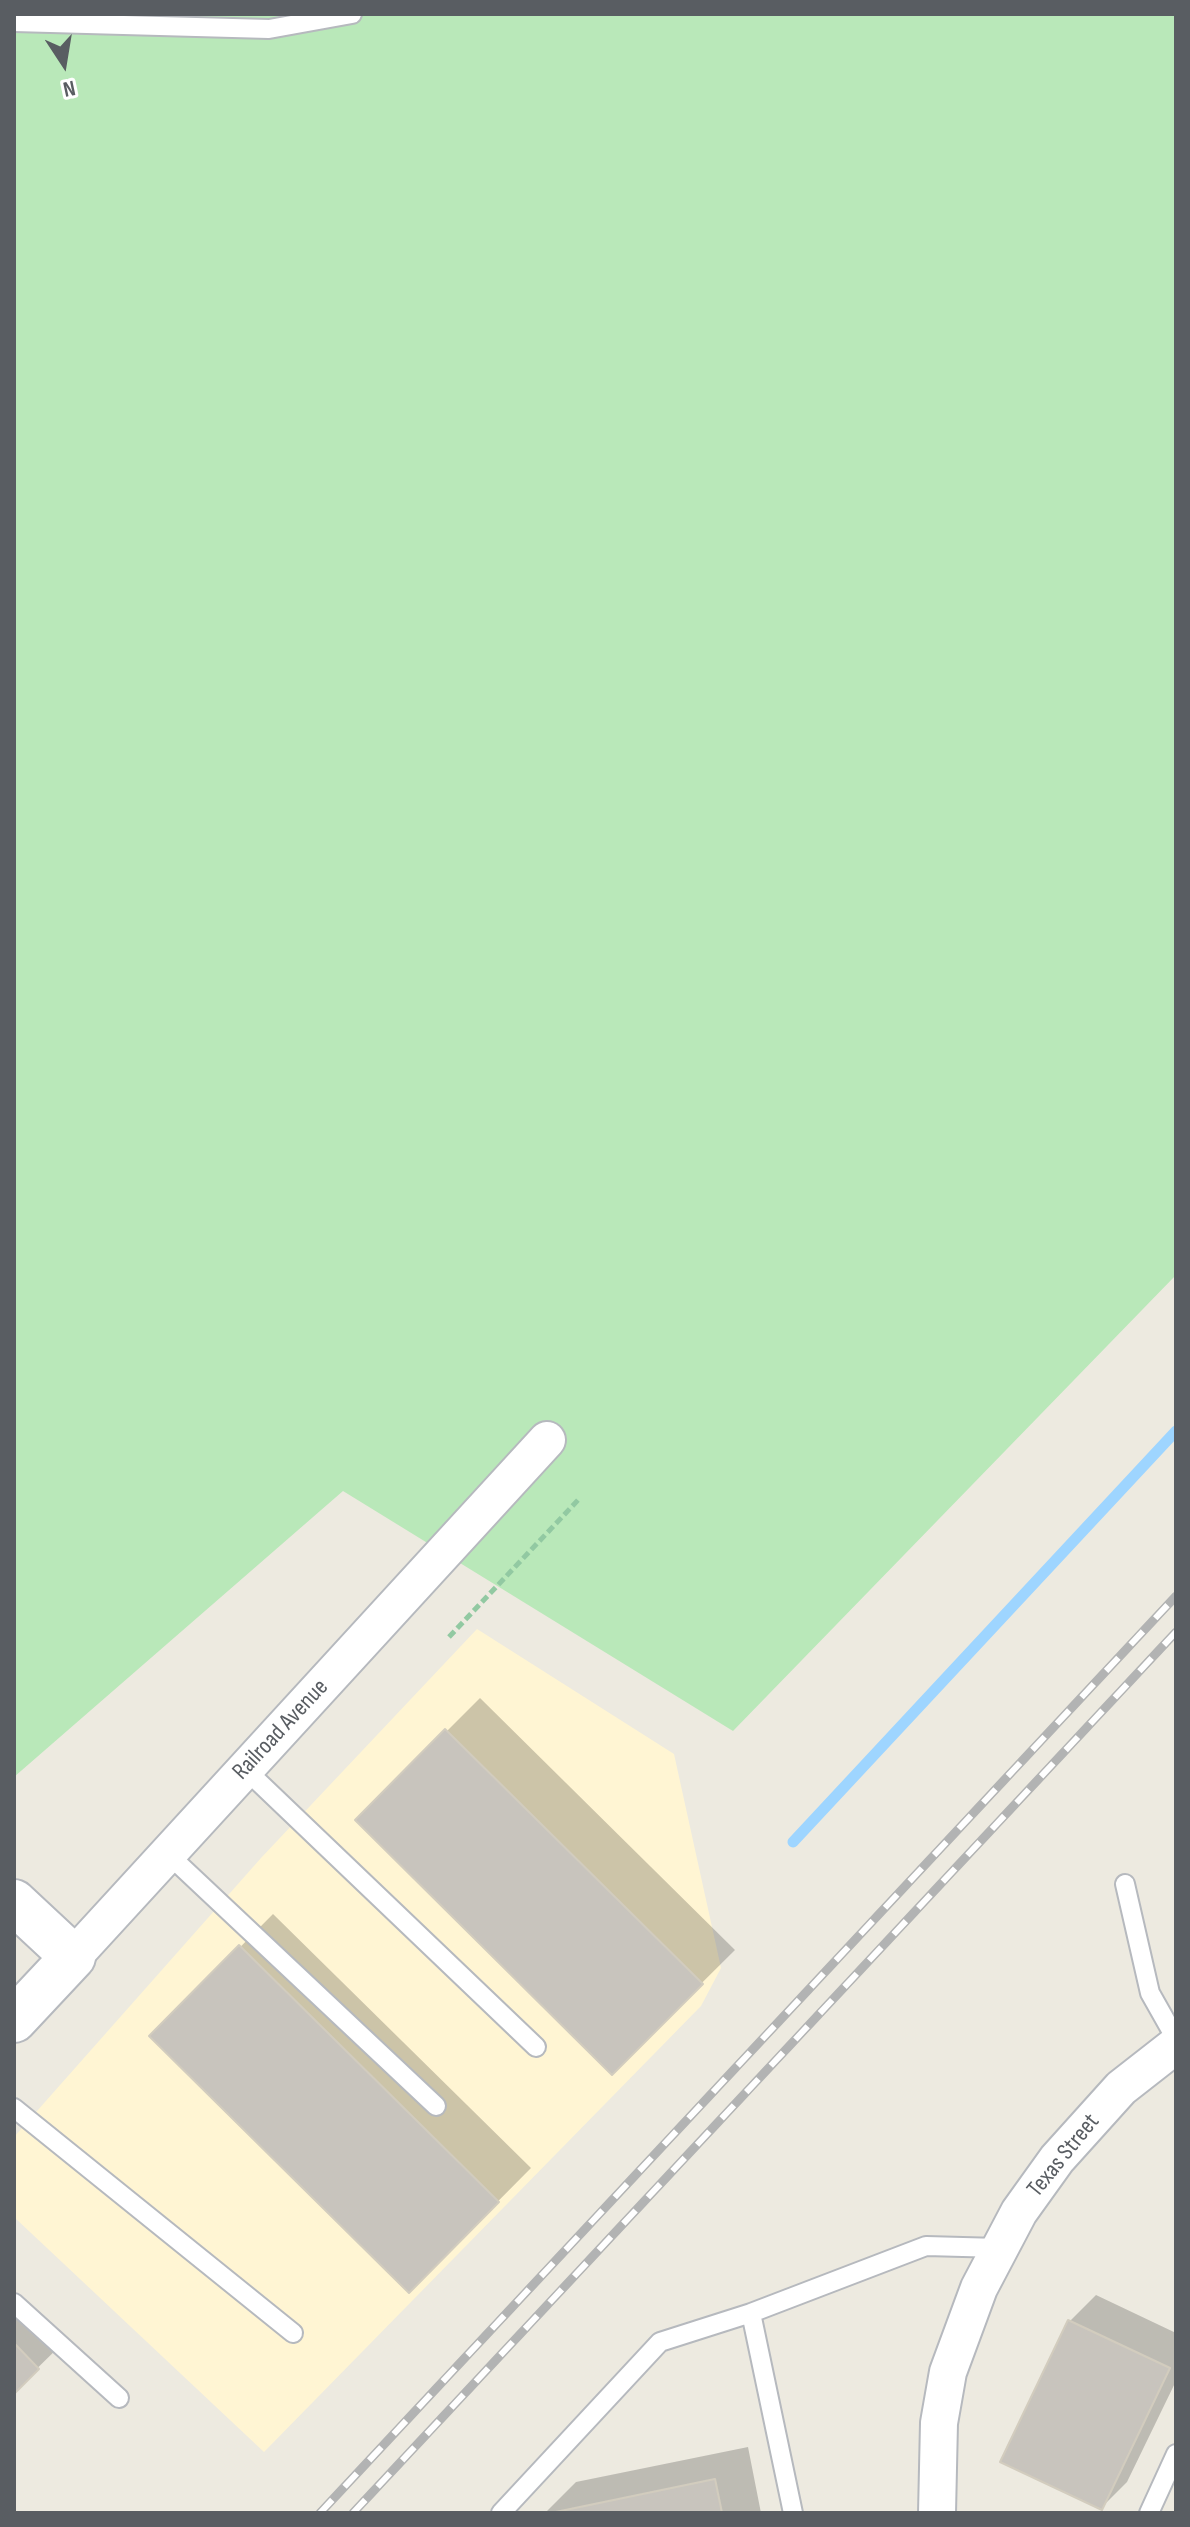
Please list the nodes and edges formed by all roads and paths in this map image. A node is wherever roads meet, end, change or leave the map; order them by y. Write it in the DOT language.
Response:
graph roads {
  1 [pos="352,14"];
  2 [pos="14,22"];
  3 [pos="547,1440"];
  4 [pos="579,1499"];
  5 [pos="449,1637"];
  6 [pos="245,1769"];
  7 [pos="168,1854"];
  8 [pos="1125,1884"];
  9 [pos="14,1902"];
  10 [pos="73,1957"];
  11 [pos="14,2020"];
  12 [pos="1176,2039"];
  13 [pos="1176,2045"];
  14 [pos="536,2047"];
  15 [pos="436,2106"];
  16 [pos="14,2108"];
  17 [pos="1000,2248"];
  18 [pos="14,2303"];
  19 [pos="751,2313"];
  20 [pos="293,2333"];
  21 [pos="119,2398"];
  22 [pos="1176,2454"];
  23 [pos="501,2513"];
  24 [pos="793,2513"];
  25 [pos="937,2513"];
  26 [pos="1149,2513"];
  1 -- 2 [label="lane"];
  3 -- 6 [label="street, Railroad Avenue"];
  4 -- 5 [label="path"];
  6 -- 7 [label="street, Railroad Avenue"];
  6 -- 14 [label="lane"];
  7 -- 10 [label="street, Railroad Avenue"];
  7 -- 15 [label="lane"];
  8 -- 12 [label="lane"];
  9 -- 10 [label="street"];
  10 -- 11 [label="street, Railroad Avenue"];
  13 -- 17 [label="street, Texas Street"];
  16 -- 20 [label="lane"];
  17 -- 19 [label="lane"];
  17 -- 25 [label="street, Texas Street"];
  18 -- 21 [label="lane"];
  19 -- 23 [label="lane"];
  19 -- 24 [label="lane"];
  22 -- 26 [label="lane"];
}
